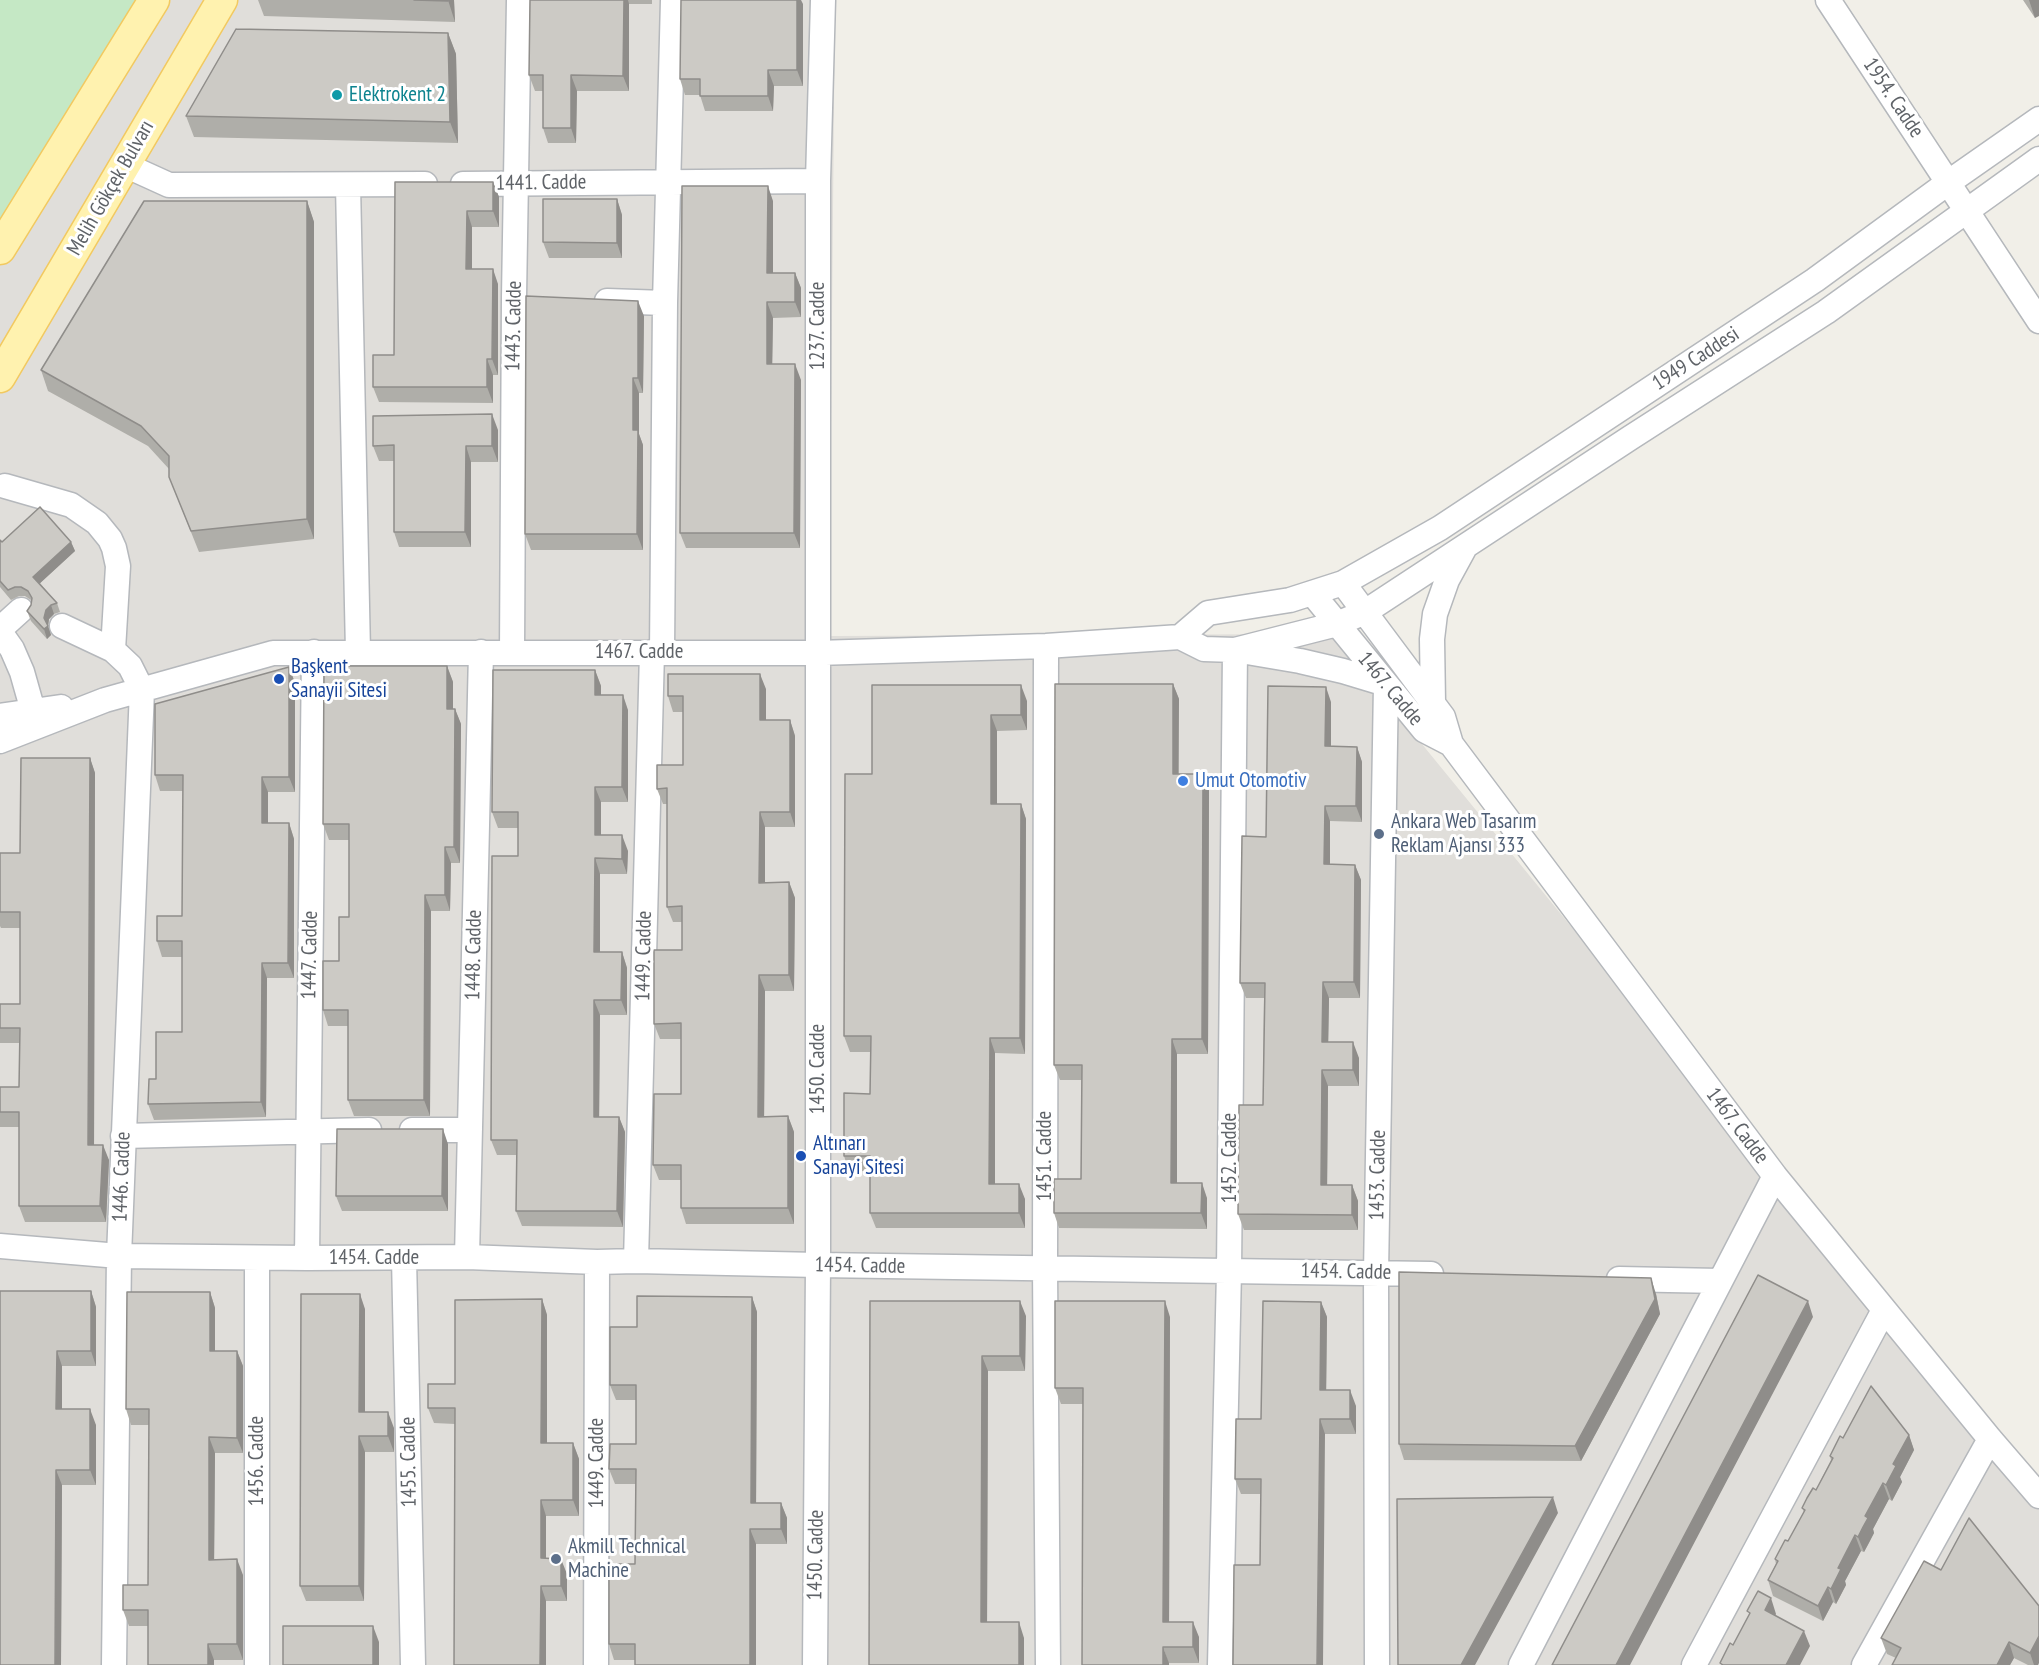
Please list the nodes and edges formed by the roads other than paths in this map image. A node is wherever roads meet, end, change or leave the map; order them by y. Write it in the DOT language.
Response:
graph roads {
  1 [pos="154,0"];
  2 [pos="222,0"];
  3 [pos="519,0"];
  4 [pos="673,0"];
  5 [pos="823,0"];
  6 [pos="1828,0"];
  7 [pos="2039,119"];
  8 [pos="2039,159"];
  9 [pos="125,165"];
  10 [pos="818,180"];
  11 [pos="668,182"];
  12 [pos="517,183"];
  13 [pos="348,185"];
  14 [pos="1958,197"];
  15 [pos="0,249"];
  16 [pos="584,300"];
  17 [pos="665,303"];
  18 [pos="2039,321"];
  19 [pos="0,377"];
  20 [pos="2,487"];
  21 [pos="1466,545"];
  22 [pos="1343,583"];
  23 [pos="1312,593"];
  24 [pos="21,610"];
  25 [pos="1365,612"];
  26 [pos="1337,624"];
  27 [pos="62,626"];
  28 [pos="0,631"];
  29 [pos="1180,638"];
  30 [pos="1046,646"];
  31 [pos="113,650"];
  32 [pos="1235,650"];
  33 [pos="314,652"];
  34 [pos="358,652"];
  35 [pos="481,652"];
  36 [pos="512,652"];
  37 [pos="657,652"];
  38 [pos="817,653"];
  39 [pos="1386,684"];
  40 [pos="142,690"];
  41 [pos="105,700"];
  42 [pos="1433,703"];
  43 [pos="33,711"];
  44 [pos="0,716"];
  45 [pos="0,741"];
  46 [pos="1451,744"];
  47 [pos="308,1130"];
  48 [pos="470,1130"];
  49 [pos="123,1136"];
  50 [pos="1774,1176"];
  51 [pos="0,1246"];
  52 [pos="118,1256"];
  53 [pos="467,1257"];
  54 [pos="257,1258"];
  55 [pos="307,1258"];
  56 [pos="404,1258"];
  57 [pos="636,1261"];
  58 [pos="597,1262"];
  59 [pos="818,1265"];
  60 [pos="1045,1268"];
  61 [pos="1229,1271"];
  62 [pos="1376,1273"];
  63 [pos="1447,1274"];
  64 [pos="1602,1278"];
  65 [pos="1720,1281"];
  66 [pos="1884,1310"];
  67 [pos="1990,1439"];
  68 [pos="2039,1496"];
  69 [pos="114,1665"];
  70 [pos="257,1665"];
  71 [pos="413,1665"];
  72 [pos="596,1665"];
  73 [pos="815,1665"];
  74 [pos="1048,1665"];
  75 [pos="1220,1665"];
  76 [pos="1377,1665"];
  77 [pos="1521,1665"];
  78 [pos="1694,1665"];
  79 [pos="1864,1665"];
  1 -- 15 [label="main road"];
  2 -- 9 [label="main road, Melih Gökçek Bulvarı"];
  3 -- 12 [label="street, 1443. Cadde"];
  4 -- 11 [label="street, 1449. Cadde"];
  5 -- 10 [label="street, 1237. Cadde"];
  6 -- 14 [label="street, 1954. Cadde"];
  7 -- 14 [label="street, 1949 Caddesi"];
  8 -- 14 [label="street, 1949 Caddesi"];
  9 -- 13 [label="street, 1441. Cadde"];
  9 -- 19 [label="main road, Melih Gökçek Bulvarı"];
  10 -- 11 [label="street, 1441. Cadde"];
  10 -- 38 [label="street, 1237. Cadde"];
  11 -- 12 [label="street, 1441. Cadde"];
  11 -- 17 [label="street, 1449. Cadde"];
  12 -- 13 [label="street, 1441. Cadde"];
  12 -- 36 [label="street, 1443. Cadde"];
  13 -- 34 [label="street"];
  14 -- 18 [label="street, 1954. Cadde"];
  14 -- 21 [label="street, 1949 Caddesi"];
  14 -- 22 [label="street, 1949 Caddesi"];
  16 -- 17 [label="street"];
  17 -- 37 [label="street, 1449. Cadde"];
  20 -- 31 [label="street"];
  21 -- 25 [label="street, 1949 Caddesi"];
  21 -- 42 [label="street"];
  22 -- 23 [label="street"];
  22 -- 25 [label="street, 1467. Cadde"];
  23 -- 26 [label="street, 1467. Cadde"];
  23 -- 29 [label="street"];
  24 -- 28 [label="street"];
  25 -- 26 [label="street, 1467. Cadde"];
  25 -- 42 [label="street, 1467. Cadde"];
  26 -- 32 [label="street, 1467. Cadde"];
  26 -- 39 [label="street, 1467. Cadde"];
  27 -- 31 [label="street"];
  28 -- 43 [label="street"];
  29 -- 30 [label="street, 1467. Cadde"];
  29 -- 32 [label="street, 1467. Cadde"];
  30 -- 38 [label="street, 1467. Cadde"];
  30 -- 60 [label="street, 1451. Cadde"];
  31 -- 40 [label="street"];
  32 -- 39 [label="street"];
  32 -- 61 [label="street, 1452. Cadde"];
  33 -- 34 [label="street, 1467. Cadde"];
  33 -- 40 [label="street, 1467. Cadde"];
  33 -- 47 [label="street, 1447. Cadde"];
  34 -- 35 [label="street, 1467. Cadde"];
  35 -- 36 [label="street, 1467. Cadde"];
  35 -- 48 [label="street, 1448. Cadde"];
  36 -- 37 [label="street, 1467. Cadde"];
  37 -- 38 [label="street, 1467. Cadde"];
  37 -- 57 [label="street, 1449. Cadde"];
  38 -- 59 [label="street, 1450. Cadde"];
  39 -- 46 [label="street, 1467. Cadde"];
  39 -- 62 [label="street, 1453. Cadde"];
  40 -- 41 [label="street, 1467. Cadde"];
  40 -- 49 [label="street, 1446. Cadde"];
  41 -- 43 [label="street, 1467. Cadde"];
  41 -- 45 [label="street, 1467. Cadde"];
  42 -- 46 [label="street, 1467. Cadde"];
  43 -- 44 [label="street, 1467. Cadde"];
  46 -- 50 [label="street, 1467. Cadde"];
  47 -- 48 [label="street"];
  47 -- 49 [label="street"];
  47 -- 55 [label="street, 1447. Cadde"];
  48 -- 53 [label="street, 1448. Cadde"];
  49 -- 52 [label="street, 1446. Cadde"];
  50 -- 65 [label="street"];
  50 -- 66 [label="street, 1467. Cadde"];
  51 -- 52 [label="street, 1454. Cadde"];
  52 -- 54 [label="street, 1454. Cadde"];
  52 -- 69 [label="street, 1446. Cadde"];
  53 -- 56 [label="street, 1454. Cadde"];
  53 -- 58 [label="street, 1454. Cadde"];
  54 -- 55 [label="street, 1454. Cadde"];
  54 -- 70 [label="street, 1456. Cadde"];
  55 -- 56 [label="street, 1454. Cadde"];
  56 -- 71 [label="street, 1455. Cadde"];
  57 -- 58 [label="street, 1454. Cadde"];
  57 -- 59 [label="street, 1454. Cadde"];
  58 -- 72 [label="street, 1449. Cadde"];
  59 -- 60 [label="street, 1454. Cadde"];
  59 -- 73 [label="street, 1450. Cadde"];
  60 -- 61 [label="street, 1454. Cadde"];
  60 -- 74 [label="street, 1451. Cadde"];
  61 -- 62 [label="street, 1454. Cadde"];
  61 -- 75 [label="street, 1452. Cadde"];
  62 -- 63 [label="street, 1454. Cadde"];
  62 -- 76 [label="street, 1453. Cadde"];
  64 -- 65 [label="street"];
  65 -- 77 [label="street"];
  66 -- 67 [label="street, 1467. Cadde"];
  66 -- 78 [label="street"];
  67 -- 68 [label="street, 1467. Cadde"];
  67 -- 79 [label="street"];
}
